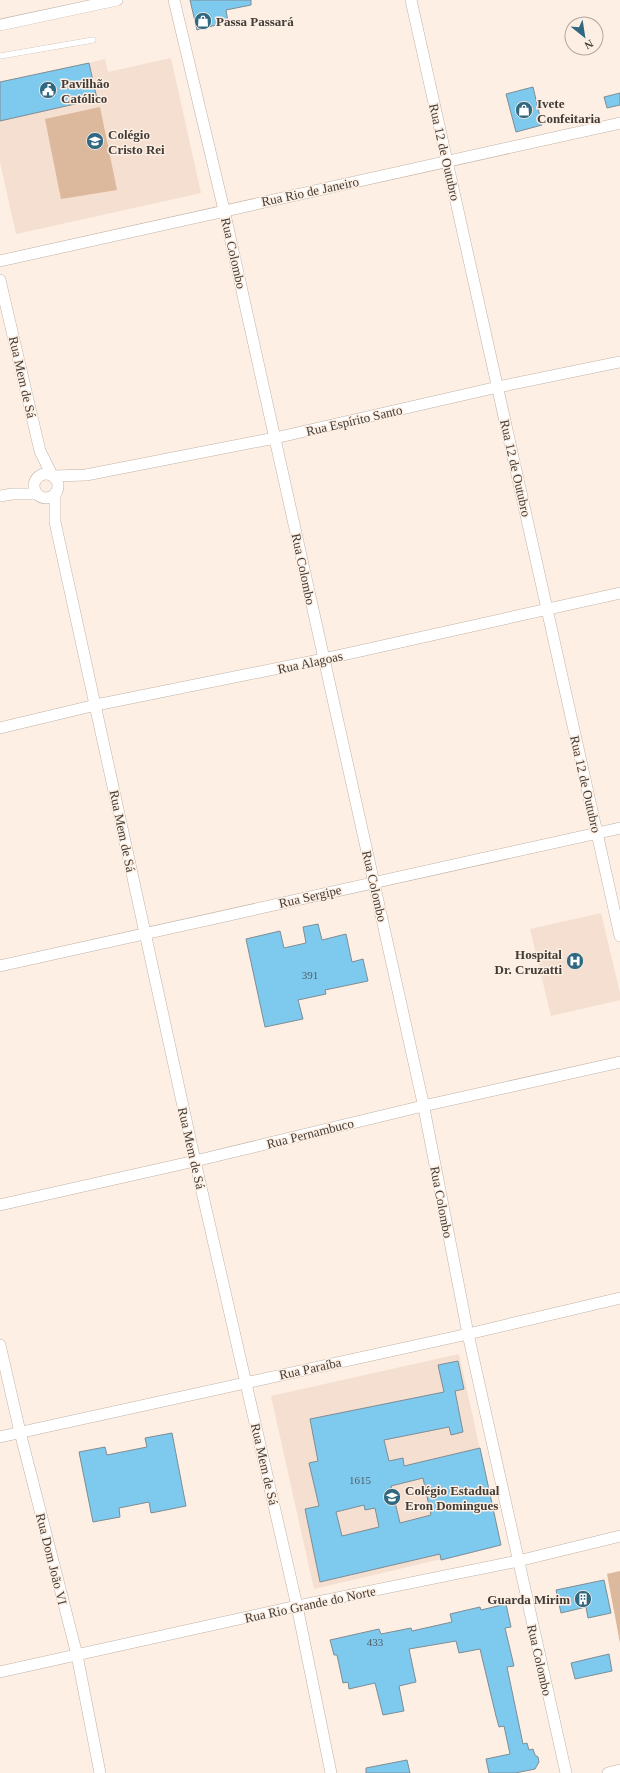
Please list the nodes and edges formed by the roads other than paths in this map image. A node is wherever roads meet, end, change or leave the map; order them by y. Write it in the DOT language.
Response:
graph roads {
  1 [pos="117,0"];
  2 [pos="174,0"];
  3 [pos="411,0"];
  4 [pos="0,25"];
  5 [pos="93,40"];
  6 [pos="0,56"];
  7 [pos="620,123"];
  8 [pos="448,161"];
  9 [pos="224,210"];
  10 [pos="0,261"];
  11 [pos="0,280"];
  12 [pos="620,362"];
  13 [pos="498,387"];
  14 [pos="276,438"];
  15 [pos="40,451"];
  16 [pos="86,475"];
  17 [pos="53,476"];
  18 [pos="36,480"];
  19 [pos="57,492"];
  20 [pos="12,494"];
  21 [pos="39,495"];
  22 [pos="0,496"];
  23 [pos="55,522"];
  24 [pos="620,593"];
  25 [pos="547,609"];
  26 [pos="324,659"];
  27 [pos="96,705"];
  28 [pos="0,728"];
  29 [pos="620,828"];
  30 [pos="597,833"];
  31 [pos="374,882"];
  32 [pos="145,934"];
  33 [pos="620,936"];
  34 [pos="0,966"];
  35 [pos="620,1062"];
  36 [pos="423,1106"];
  37 [pos="195,1161"];
  38 [pos="0,1205"];
  39 [pos="620,1298"];
  40 [pos="468,1334"];
  41 [pos="0,1345"];
  42 [pos="246,1382"];
  43 [pos="20,1432"];
  44 [pos="0,1437"];
  45 [pos="620,1536"];
  46 [pos="518,1561"];
  47 [pos="297,1606"];
  48 [pos="77,1655"];
  49 [pos="0,1672"];
  50 [pos="620,1770"];
  51 [pos="100,1773"];
  52 [pos="331,1773"];
  53 [pos="566,1773"];
  54 [pos="608,1773"];
  1 -- 4 [label="street"];
  2 -- 9 [label="street, Rua Colombo"];
  3 -- 8 [label="street, Rua 12 de Outubro"];
  5 -- 6 [label="lane"];
  7 -- 8 [label="street, Rua Rio de Janeiro"];
  8 -- 9 [label="street, Rua Rio de Janeiro"];
  8 -- 13 [label="street, Rua 12 de Outubro"];
  9 -- 10 [label="street, Rua Rio de Janeiro"];
  9 -- 14 [label="street, Rua Colombo"];
  11 -- 15 [label="street, Rua Mem de Sá"];
  12 -- 13 [label="street, Rua Espírito Santo"];
  13 -- 14 [label="street, Rua Espírito Santo"];
  13 -- 25 [label="street, Rua 12 de Outubro"];
  14 -- 16 [label="street, Rua Espírito Santo"];
  14 -- 26 [label="street, Rua Colombo"];
  15 -- 17 [label="street, Rua Mem de Sá"];
  15 -- 18 [label="street, Rua Mem de Sá"];
  16 -- 17 [label="street, Rua Espírito Santo"];
  16 -- 19 [label="street, Rua Espírito Santo"];
  17 -- 18 [label="street"];
  17 -- 19 [label="street"];
  18 -- 20 [label="street"];
  18 -- 21 [label="street"];
  19 -- 21 [label="street"];
  19 -- 23 [label="street, Rua Mem de Sá"];
  20 -- 21 [label="street"];
  20 -- 22 [label="street"];
  21 -- 23 [label="street, Rua Mem de Sá"];
  23 -- 27 [label="street, Rua Mem de Sá"];
  24 -- 25 [label="street, Rua Alagoas"];
  25 -- 26 [label="street, Rua Alagoas"];
  25 -- 30 [label="street, Rua 12 de Outubro"];
  26 -- 27 [label="street, Rua Alagoas"];
  26 -- 31 [label="street, Rua Colombo"];
  27 -- 28 [label="street, Rua Alagoas"];
  27 -- 32 [label="street, Rua Mem de Sá"];
  29 -- 30 [label="street, Rua Sergipe"];
  30 -- 31 [label="street, Rua Sergipe"];
  30 -- 33 [label="street, Rua 12 de Outubro"];
  31 -- 32 [label="street, Rua Sergipe"];
  31 -- 36 [label="street, Rua Colombo"];
  32 -- 34 [label="street, Rua Sergipe"];
  32 -- 37 [label="street, Rua Mem de Sá"];
  35 -- 36 [label="street, Rua Pernambuco"];
  36 -- 37 [label="street, Rua Pernambuco"];
  36 -- 40 [label="street, Rua Colombo"];
  37 -- 38 [label="street, Rua Pernambuco"];
  37 -- 42 [label="street, Rua Mem de Sá"];
  39 -- 40 [label="street, Rua Paraíba"];
  40 -- 42 [label="street, Rua Paraíba"];
  40 -- 46 [label="street, Rua Colombo"];
  41 -- 43 [label="street, Rua Dom João VI"];
  42 -- 43 [label="street, Rua Paraíba"];
  42 -- 47 [label="street, Rua Mem de Sá"];
  43 -- 44 [label="street, Rua Paraíba"];
  43 -- 48 [label="street, Rua Dom João VI"];
  45 -- 46 [label="street, Rua Rio Grande do Norte"];
  46 -- 47 [label="street, Rua Rio Grande do Norte"];
  46 -- 53 [label="street, Rua Colombo"];
  47 -- 48 [label="street, Rua Rio Grande do Norte"];
  47 -- 52 [label="street, Rua Mem de Sá"];
  48 -- 49 [label="street, Rua Rio Grande do Norte"];
  48 -- 51 [label="street, Rua Dom João VI"];
  50 -- 54 [label="street"];
}
